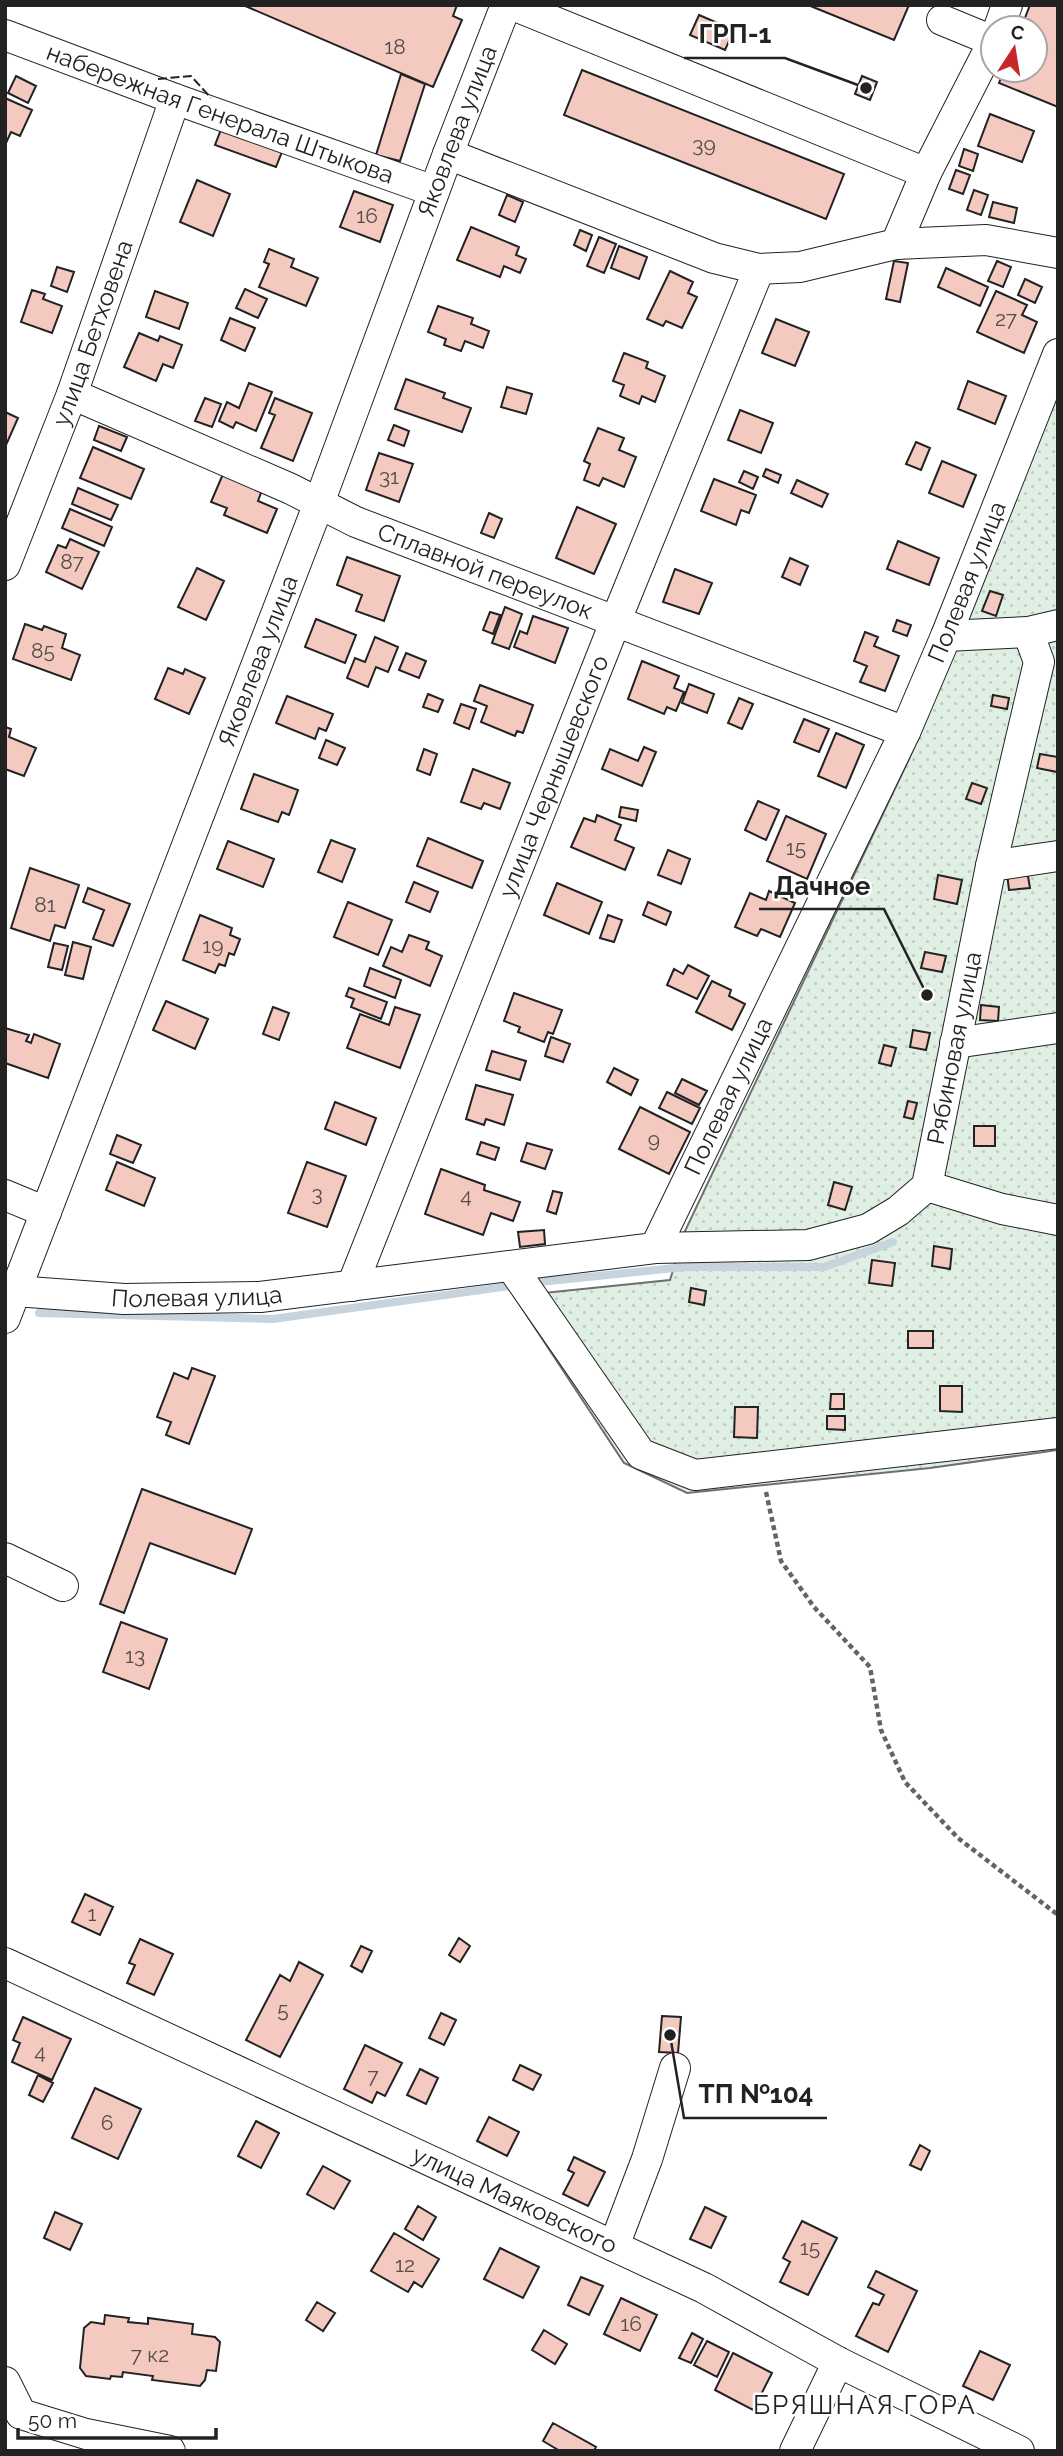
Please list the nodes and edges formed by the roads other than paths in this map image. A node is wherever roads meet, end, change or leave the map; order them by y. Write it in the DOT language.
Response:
graph roads {
  1 [pos="506,5"];
  2 [pos="513,5"];
  3 [pos="942,20"];
  4 [pos="5,34"];
  5 [pos="979,36"];
  6 [pos="979,69"];
  7 [pos="175,99"];
  8 [pos="448,154"];
  9 [pos="926,173"];
  10 [pos="434,191"];
  11 [pos="896,244"];
  12 [pos="1058,253"];
  13 [pos="760,269"];
  14 [pos="1057,361"];
  15 [pos="72,394"];
  16 [pos="319,503"];
  17 [pos="5,565"];
  18 [pos="616,620"];
  19 [pos="1058,625"];
  20 [pos="1028,632"];
  21 [pos="946,636"];
  22 [pos="905,732"];
  23 [pos="1058,856"];
  24 [pos="991,866"];
  25 [pos="1058,1028"];
  26 [pos="955,1042"];
  27 [pos="927,1186"];
  28 [pos="5,1195"];
  29 [pos="46,1212"];
  30 [pos="1058,1220"];
  31 [pos="655,1248"];
  32 [pos="511,1266"];
  33 [pos="352,1286"];
  34 [pos="10,1304"];
  35 [pos="1058,1433"];
  36 [pos="5,1558"];
  37 [pos="63,1586"];
  38 [pos="5,1963"];
  39 [pos="675,2068"];
  40 [pos="614,2246"];
  41 [pos="838,2362"];
  42 [pos="5,2382"];
  43 [pos="170,2451"];
  44 [pos="795,2451"];
  45 [pos="1018,2451"];
  1 -- 8 [label="street, Яковлева улица"];
  2 -- 9 [label="street"];
  3 -- 5 [label="street"];
  4 -- 7 [label="street, набережная Генерала Штыкова"];
  6 -- 9 [label="street"];
  7 -- 10 [label="street, набережная Генерала Штыкова"];
  7 -- 15 [label="street, улица Бетховена"];
  8 -- 10 [label="street, Яковлева улица"];
  8 -- 13 [label="street"];
  9 -- 11 [label="street"];
  10 -- 16 [label="street, Яковлева улица"];
  11 -- 12 [label="street"];
  11 -- 13 [label="street"];
  13 -- 18 [label="street, улица Чернышевского"];
  14 -- 21 [label="street, Полевая улица"];
  15 -- 16 [label="street, Сплавной переулок"];
  15 -- 17 [label="street, улица Бетховена"];
  16 -- 18 [label="street, Сплавной переулок"];
  16 -- 29 [label="street, Яковлева улица"];
  18 -- 22 [label="street, Сплавной переулок"];
  18 -- 33 [label="street, улица Чернышевского"];
  19 -- 20 [label="street"];
  20 -- 21 [label="street"];
  20 -- 24 [label="street, Рябиновая улица"];
  21 -- 22 [label="street, Полевая улица"];
  22 -- 31 [label="street, Полевая улица"];
  23 -- 24 [label="street"];
  24 -- 26 [label="street, Рябиновая улица"];
  25 -- 26 [label="street"];
  26 -- 27 [label="street, Рябиновая улица"];
  27 -- 30 [label="street"];
  27 -- 31 [label="street"];
  28 -- 29 [label="street"];
  29 -- 34 [label="street, Яковлева улица"];
  31 -- 32 [label="street, Полевая улица"];
  32 -- 33 [label="street, Полевая улица"];
  32 -- 35 [label="street"];
  33 -- 34 [label="street, Полевая улица"];
  36 -- 37 [label="street"];
  38 -- 40 [label="street, улица Маяковского"];
  39 -- 40 [label="street"];
  40 -- 41 [label="street, улица Маяковского"];
  41 -- 44 [label="street"];
  41 -- 45 [label="street, улица Маяковского"];
  42 -- 43 [label="street"];
}
